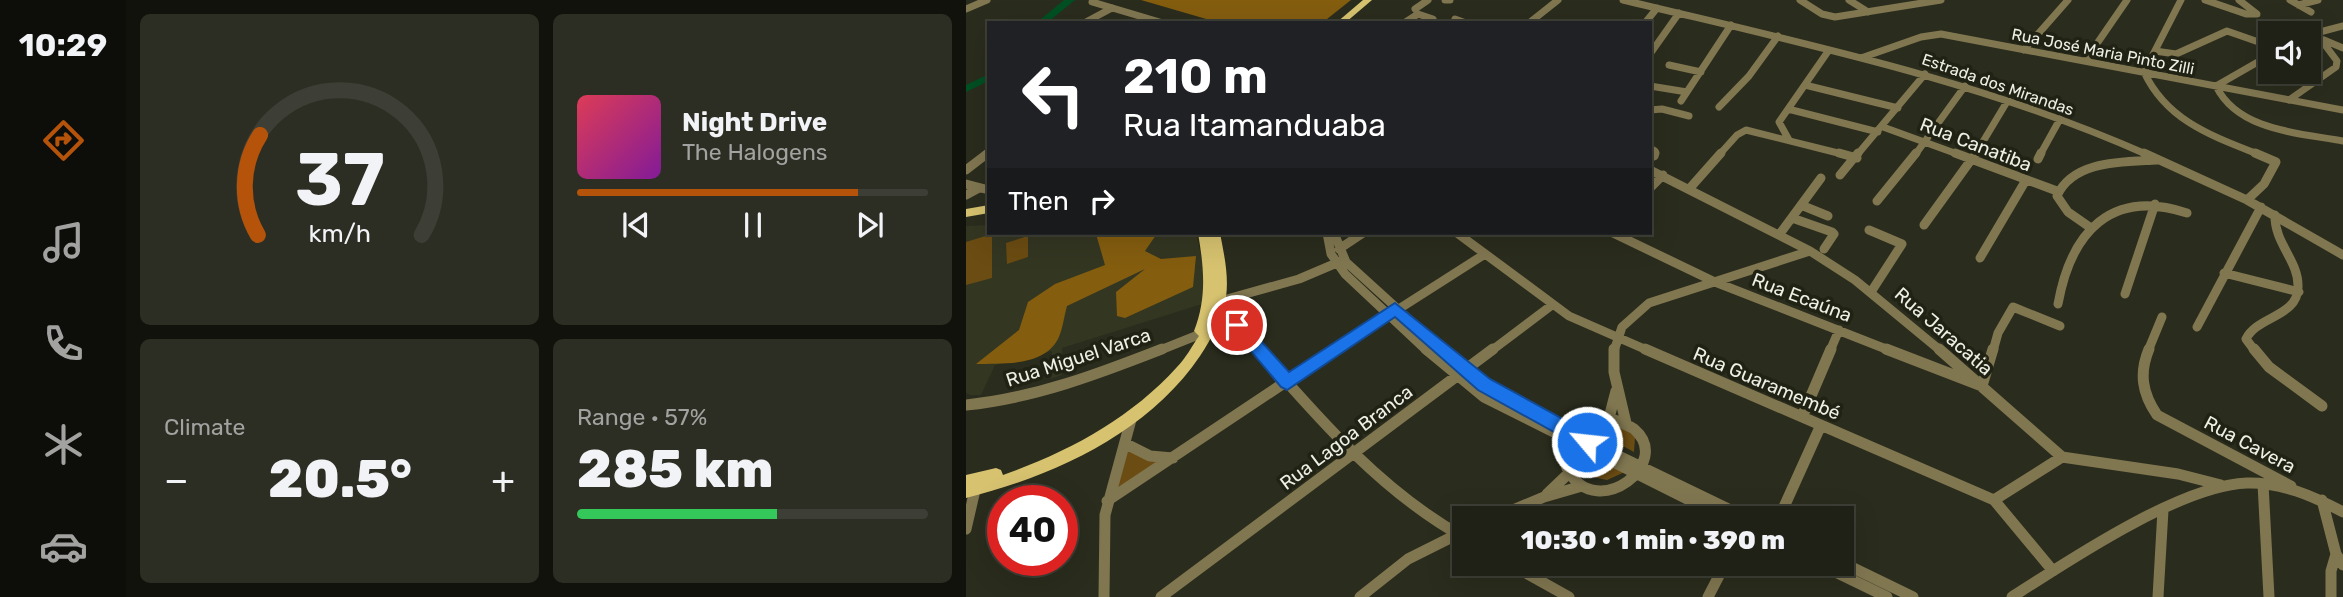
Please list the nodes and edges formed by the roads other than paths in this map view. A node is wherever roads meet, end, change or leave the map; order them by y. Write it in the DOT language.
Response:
graph roads {
  1 [pos="987,0"];
  2 [pos="1360,0"];
  3 [pos="1368,0"];
  4 [pos="1428,0"];
  5 [pos="1558,0"];
  6 [pos="1623,0"];
  7 [pos="1800,0"];
  8 [pos="1849,0"];
  9 [pos="1893,0"];
  10 [pos="1941,0"];
  11 [pos="2068,0"];
  12 [pos="2127,0"];
  13 [pos="2181,0"];
  14 [pos="2205,0"];
  15 [pos="2239,0"];
  16 [pos="2290,0"];
  17 [pos="2318,0"];
  18 [pos="1092,2"];
  19 [pos="2298,5"];
  20 [pos="1904,6"];
  21 [pos="1112,8"];
  22 [pos="1657,8"];
  23 [pos="966,9"];
  24 [pos="1415,9"];
  25 [pos="1868,12"];
  26 [pos="2311,12"];
  27 [pos="1679,13"];
  28 [pos="1140,16"];
  29 [pos="1455,19"];
  30 [pos="1088,21"];
  31 [pos="1131,21"];
  32 [pos="1156,21"];
  33 [pos="1336,21"];
  34 [pos="1342,21"];
  35 [pos="1407,21"];
  36 [pos="1432,21"];
  37 [pos="1460,21"];
  38 [pos="1532,21"];
  39 [pos="1647,21"];
  40 [pos="1731,25"];
  41 [pos="2343,26"];
  42 [pos="2321,32"];
  43 [pos="1778,36"];
  44 [pos="2321,39"];
  45 [pos="2321,41"];
  46 [pos="2258,42"];
  47 [pos="2329,48"];
  48 [pos="1829,50"];
  49 [pos="2024,50"];
  50 [pos="2343,50"];
  51 [pos="1652,51"];
  52 [pos="2155,51"];
  53 [pos="1861,58"];
  54 [pos="2085,61"];
  55 [pos="2258,62"];
  56 [pos="1669,65"];
  57 [pos="1701,72"];
  58 [pos="2144,72"];
  59 [pos="1925,74"];
  60 [pos="1805,85"];
  61 [pos="1652,86"];
  62 [pos="1965,86"];
  63 [pos="2216,86"];
  64 [pos="1687,92"];
  65 [pos="2008,100"];
  66 [pos="2289,100"];
  67 [pos="1681,101"];
  68 [pos="1719,107"];
  69 [pos="1898,108"];
  70 [pos="1788,109"];
  71 [pos="1652,110"];
  72 [pos="2343,110"];
  73 [pos="1689,116"];
  74 [pos="2060,119"];
  75 [pos="1881,129"];
  76 [pos="1789,141"];
  77 [pos="1925,141"];
  78 [pos="2343,141"];
  79 [pos="987,154"];
  80 [pos="1857,158"];
  81 [pos="1973,159"];
  82 [pos="2038,159"];
  83 [pos="2161,160"];
  84 [pos="966,170"];
  85 [pos="1652,171"];
  86 [pos="1663,175"];
  87 [pos="1840,175"];
  88 [pos="1821,178"];
  89 [pos="2026,180"];
  90 [pos="966,184"];
  91 [pos="1652,186"];
  92 [pos="1690,188"];
  93 [pos="984,189"];
  94 [pos="2057,191"];
  95 [pos="966,195"];
  96 [pos="2247,200"];
  97 [pos="1877,201"];
  98 [pos="2155,204"];
  99 [pos="1801,205"];
  100 [pos="2261,207"];
  101 [pos="987,209"];
  102 [pos="966,213"];
  103 [pos="2187,213"];
  104 [pos="2275,215"];
  105 [pos="1828,216"];
  106 [pos="1792,218"];
  107 [pos="1924,225"];
  108 [pos="2091,228"];
  109 [pos="1869,230"];
  110 [pos="1779,234"];
  111 [pos="1203,235"];
  112 [pos="1213,235"];
  113 [pos="1328,235"];
  114 [pos="1334,235"];
  115 [pos="1360,235"];
  116 [pos="1460,235"];
  117 [pos="1617,235"];
  118 [pos="1824,249"];
  119 [pos="1810,251"];
  120 [pos="1485,254"];
  121 [pos="2343,255"];
  122 [pos="1340,257"];
  123 [pos="1980,258"];
  124 [pos="2224,273"];
  125 [pos="1715,282"];
  126 [pos="1871,292"];
  127 [pos="2299,292"];
  128 [pos="2125,294"];
  129 [pos="2058,304"];
  130 [pos="1218,305"];
  131 [pos="1552,305"];
  132 [pos="1392,311"];
  133 [pos="2162,317"];
  134 [pos="2060,326"];
  135 [pos="2197,327"];
  136 [pos="1839,330"];
  137 [pos="1198,335"];
  138 [pos="1615,337"];
  139 [pos="1461,373"];
  140 [pos="1287,382"];
  141 [pos="1982,386"];
  142 [pos="1616,390"];
  143 [pos="966,405"];
  144 [pos="2322,406"];
  145 [pos="1132,416"];
  146 [pos="1802,417"];
  147 [pos="1609,418"];
  148 [pos="1626,423"];
  149 [pos="1821,425"];
  150 [pos="1571,437"];
  151 [pos="1126,444"];
  152 [pos="1355,453"];
  153 [pos="2062,457"];
  154 [pos="1173,458"];
  155 [pos="1639,472"];
  156 [pos="1569,473"];
  157 [pos="2263,484"];
  158 [pos="2221,485"];
  159 [pos="1582,486"];
  160 [pos="969,488"];
  161 [pos="2300,492"];
  162 [pos="1544,497"];
  163 [pos="1994,500"];
  164 [pos="2322,500"];
  165 [pos="1107,501"];
  166 [pos="1523,506"];
  167 [pos="1703,506"];
  168 [pos="1719,506"];
  169 [pos="1784,506"];
  170 [pos="2162,510"];
  171 [pos="2343,512"];
  172 [pos="1452,528"];
  173 [pos="966,529"];
  174 [pos="1452,539"];
  175 [pos="2340,559"];
  176 [pos="1854,568"];
  177 [pos="2053,571"];
  178 [pos="1531,576"];
  179 [pos="1719,576"];
  180 [pos="1844,576"];
  181 [pos="1104,597"];
  182 [pos="1161,597"];
  183 [pos="1360,597"];
  184 [pos="1569,597"];
  185 [pos="1708,597"];
  186 [pos="1887,597"];
  187 [pos="1913,597"];
  188 [pos="2012,597"];
  189 [pos="2158,597"];
  190 [pos="2269,597"];
  191 [pos="2332,597"];
  1 -- 23 [label="street"];
  2 -- 33 [label="main road"];
  3 -- 34 [label="main road"];
  4 -- 24 [label="street"];
  5 -- 38 [label="street"];
  6 -- 22 [label="street, Estrada dos Mirandas"];
  7 -- 25 [label="street"];
  8 -- 25 [label="street"];
  9 -- 20 [label="street"];
  10 -- 20 [label="street"];
  11 -- 49 [label="street"];
  12 -- 54 [label="street"];
  13 -- 52 [label="street"];
  14 -- 15 [label="street"];
  16 -- 19 [label="street"];
  17 -- 19 [label="street"];
  18 -- 21 [label="street"];
  19 -- 26 [label="street"];
  20 -- 25 [label="street"];
  21 -- 28 [label="street"];
  21 -- 30 [label="street"];
  22 -- 27 [label="street, Estrada dos Mirandas"];
  22 -- 39 [label="street"];
  27 -- 40 [label="street, Estrada dos Mirandas"];
  27 -- 51 [label="street"];
  28 -- 31 [label="street"];
  28 -- 32 [label="street"];
  29 -- 37 [label="street"];
  35 -- 36 [label="street"];
  40 -- 43 [label="street, Estrada dos Mirandas"];
  40 -- 57 [label="street"];
  41 -- 42 [label="street"];
  43 -- 48 [label="street, Estrada dos Mirandas"];
  43 -- 68 [label="street"];
  44 -- 50 [label="street"];
  45 -- 47 [label="street"];
  46 -- 52 [label="street"];
  47 -- 50 [label="street"];
  47 -- 66 [label="street"];
  48 -- 53 [label="street, Estrada dos Mirandas"];
  48 -- 60 [label="street"];
  49 -- 53 [label="street, Rua José Maria Pinto Zilli"];
  49 -- 54 [label="street, Rua José Maria Pinto Zilli"];
  52 -- 58 [label="street"];
  53 -- 59 [label="street, Estrada dos Mirandas"];
  54 -- 58 [label="street, Rua José Maria Pinto Zilli"];
  55 -- 63 [label="street"];
  56 -- 57 [label="street"];
  57 -- 64 [label="street"];
  58 -- 63 [label="street, Rua José Maria Pinto Zilli"];
  58 -- 96 [label="street"];
  59 -- 62 [label="street, Estrada dos Mirandas"];
  59 -- 69 [label="street"];
  60 -- 69 [label="street"];
  60 -- 70 [label="street"];
  61 -- 64 [label="street"];
  62 -- 65 [label="street, Estrada dos Mirandas"];
  62 -- 77 [label="street"];
  63 -- 66 [label="street, Rua José Maria Pinto Zilli"];
  63 -- 78 [label="street"];
  64 -- 67 [label="street"];
  65 -- 74 [label="street, Estrada dos Mirandas"];
  65 -- 81 [label="street"];
  66 -- 72 [label="street, Rua José Maria Pinto Zilli"];
  69 -- 75 [label="street"];
  70 -- 75 [label="street, Rua Canatiba"];
  70 -- 76 [label="street"];
  71 -- 73 [label="street"];
  74 -- 82 [label="street"];
  74 -- 83 [label="street, Estrada dos Mirandas"];
  75 -- 77 [label="street, Rua Canatiba"];
  75 -- 80 [label="street"];
  76 -- 80 [label="street"];
  76 -- 92 [label="street"];
  77 -- 81 [label="street, Rua Canatiba"];
  77 -- 97 [label="street"];
  79 -- 84 [label="street"];
  80 -- 87 [label="street"];
  81 -- 89 [label="street, Rua Canatiba"];
  81 -- 107 [label="street"];
  83 -- 94 [label="street"];
  83 -- 96 [label="street, Estrada dos Mirandas"];
  85 -- 86 [label="street, Rua Jaracatia"];
  86 -- 91 [label="street"];
  86 -- 92 [label="street, Rua Jaracatia"];
  88 -- 99 [label="street"];
  89 -- 94 [label="street, Rua Canatiba"];
  89 -- 123 [label="street"];
  90 -- 93 [label="street"];
  92 -- 110 [label="street, Rua Jaracatia"];
  93 -- 95 [label="street"];
  94 -- 108 [label="street"];
  96 -- 100 [label="street, Estrada dos Mirandas"];
  98 -- 103 [label="street"];
  98 -- 108 [label="street"];
  98 -- 128 [label="street"];
  99 -- 105 [label="street"];
  99 -- 106 [label="street"];
  100 -- 104 [label="street, Estrada dos Mirandas"];
  100 -- 124 [label="street"];
  101 -- 102 [label="main road"];
  104 -- 121 [label="street, Estrada dos Mirandas"];
  104 -- 127 [label="street"];
  106 -- 110 [label="street"];
  106 -- 118 [label="street"];
  108 -- 129 [label="street"];
  109 -- 126 [label="street"];
  110 -- 119 [label="street, Rua Jaracatia"];
  111 -- 137 [label="main road"];
  112 -- 130 [label="main road"];
  113 -- 122 [label="street"];
  114 -- 122 [label="street"];
  115 -- 122 [label="street"];
  116 -- 120 [label="street, Rua Guaramembé"];
  117 -- 125 [label="street, Rua Ecaúna"];
  119 -- 125 [label="street"];
  119 -- 126 [label="street, Rua Jaracatia"];
  120 -- 131 [label="street, Rua Guaramembé"];
  120 -- 132 [label="street"];
  122 -- 130 [label="street"];
  122 -- 132 [label="street"];
  124 -- 127 [label="street"];
  124 -- 135 [label="street"];
  125 -- 136 [label="street, Rua Ecaúna"];
  125 -- 138 [label="street"];
  126 -- 141 [label="street, Rua Jaracatia"];
  127 -- 144 [label="street"];
  130 -- 140 [label="street"];
  130 -- 145 [label="main road"];
  131 -- 138 [label="street, Rua Guaramembé"];
  131 -- 139 [label="street, Rua Lagoa Branca"];
  132 -- 139 [label="street"];
  132 -- 140 [label="street"];
  133 -- 161 [label="street, Rua Cavera"];
  134 -- 141 [label="street"];
  136 -- 141 [label="street, Rua Ecaúna"];
  136 -- 146 [label="street"];
  137 -- 143 [label="street, Rua Miguel Varca"];
  137 -- 160 [label="main road"];
  138 -- 142 [label="street"];
  138 -- 146 [label="street, Rua Guaramembé"];
  139 -- 150 [label="street"];
  139 -- 152 [label="street, Rua Lagoa Branca"];
  140 -- 152 [label="street"];
  140 -- 154 [label="street"];
  141 -- 153 [label="street, Rua Jaracatia"];
  142 -- 147 [label="street"];
  142 -- 148 [label="street"];
  145 -- 151 [label="street"];
  145 -- 160 [label="main road"];
  146 -- 149 [label="street, Rua Guaramembé"];
  147 -- 148 [label="street"];
  147 -- 150 [label="street"];
  148 -- 155 [label="street"];
  149 -- 163 [label="street, Rua Guaramembé"];
  149 -- 169 [label="street"];
  150 -- 155 [label="street"];
  150 -- 156 [label="street"];
  151 -- 154 [label="street"];
  151 -- 165 [label="street"];
  152 -- 172 [label="street"];
  152 -- 182 [label="street, Rua Lagoa Branca"];
  153 -- 158 [label="street"];
  153 -- 163 [label="street"];
  154 -- 165 [label="street"];
  155 -- 159 [label="street"];
  155 -- 167 [label="street"];
  155 -- 168 [label="street"];
  156 -- 159 [label="street"];
  156 -- 162 [label="street"];
  157 -- 158 [label="street"];
  157 -- 161 [label="street"];
  157 -- 190 [label="street"];
  158 -- 170 [label="street"];
  159 -- 162 [label="street"];
  160 -- 173 [label="street"];
  161 -- 164 [label="street"];
  162 -- 166 [label="street"];
  163 -- 177 [label="street, Rua Guaramembé"];
  164 -- 171 [label="street"];
  164 -- 175 [label="street"];
  165 -- 181 [label="street"];
  170 -- 177 [label="street"];
  170 -- 189 [label="street"];
  174 -- 183 [label="street"];
  175 -- 191 [label="street"];
  176 -- 187 [label="street"];
  177 -- 188 [label="street"];
  178 -- 184 [label="street"];
  179 -- 185 [label="street"];
  180 -- 186 [label="street"];
}
